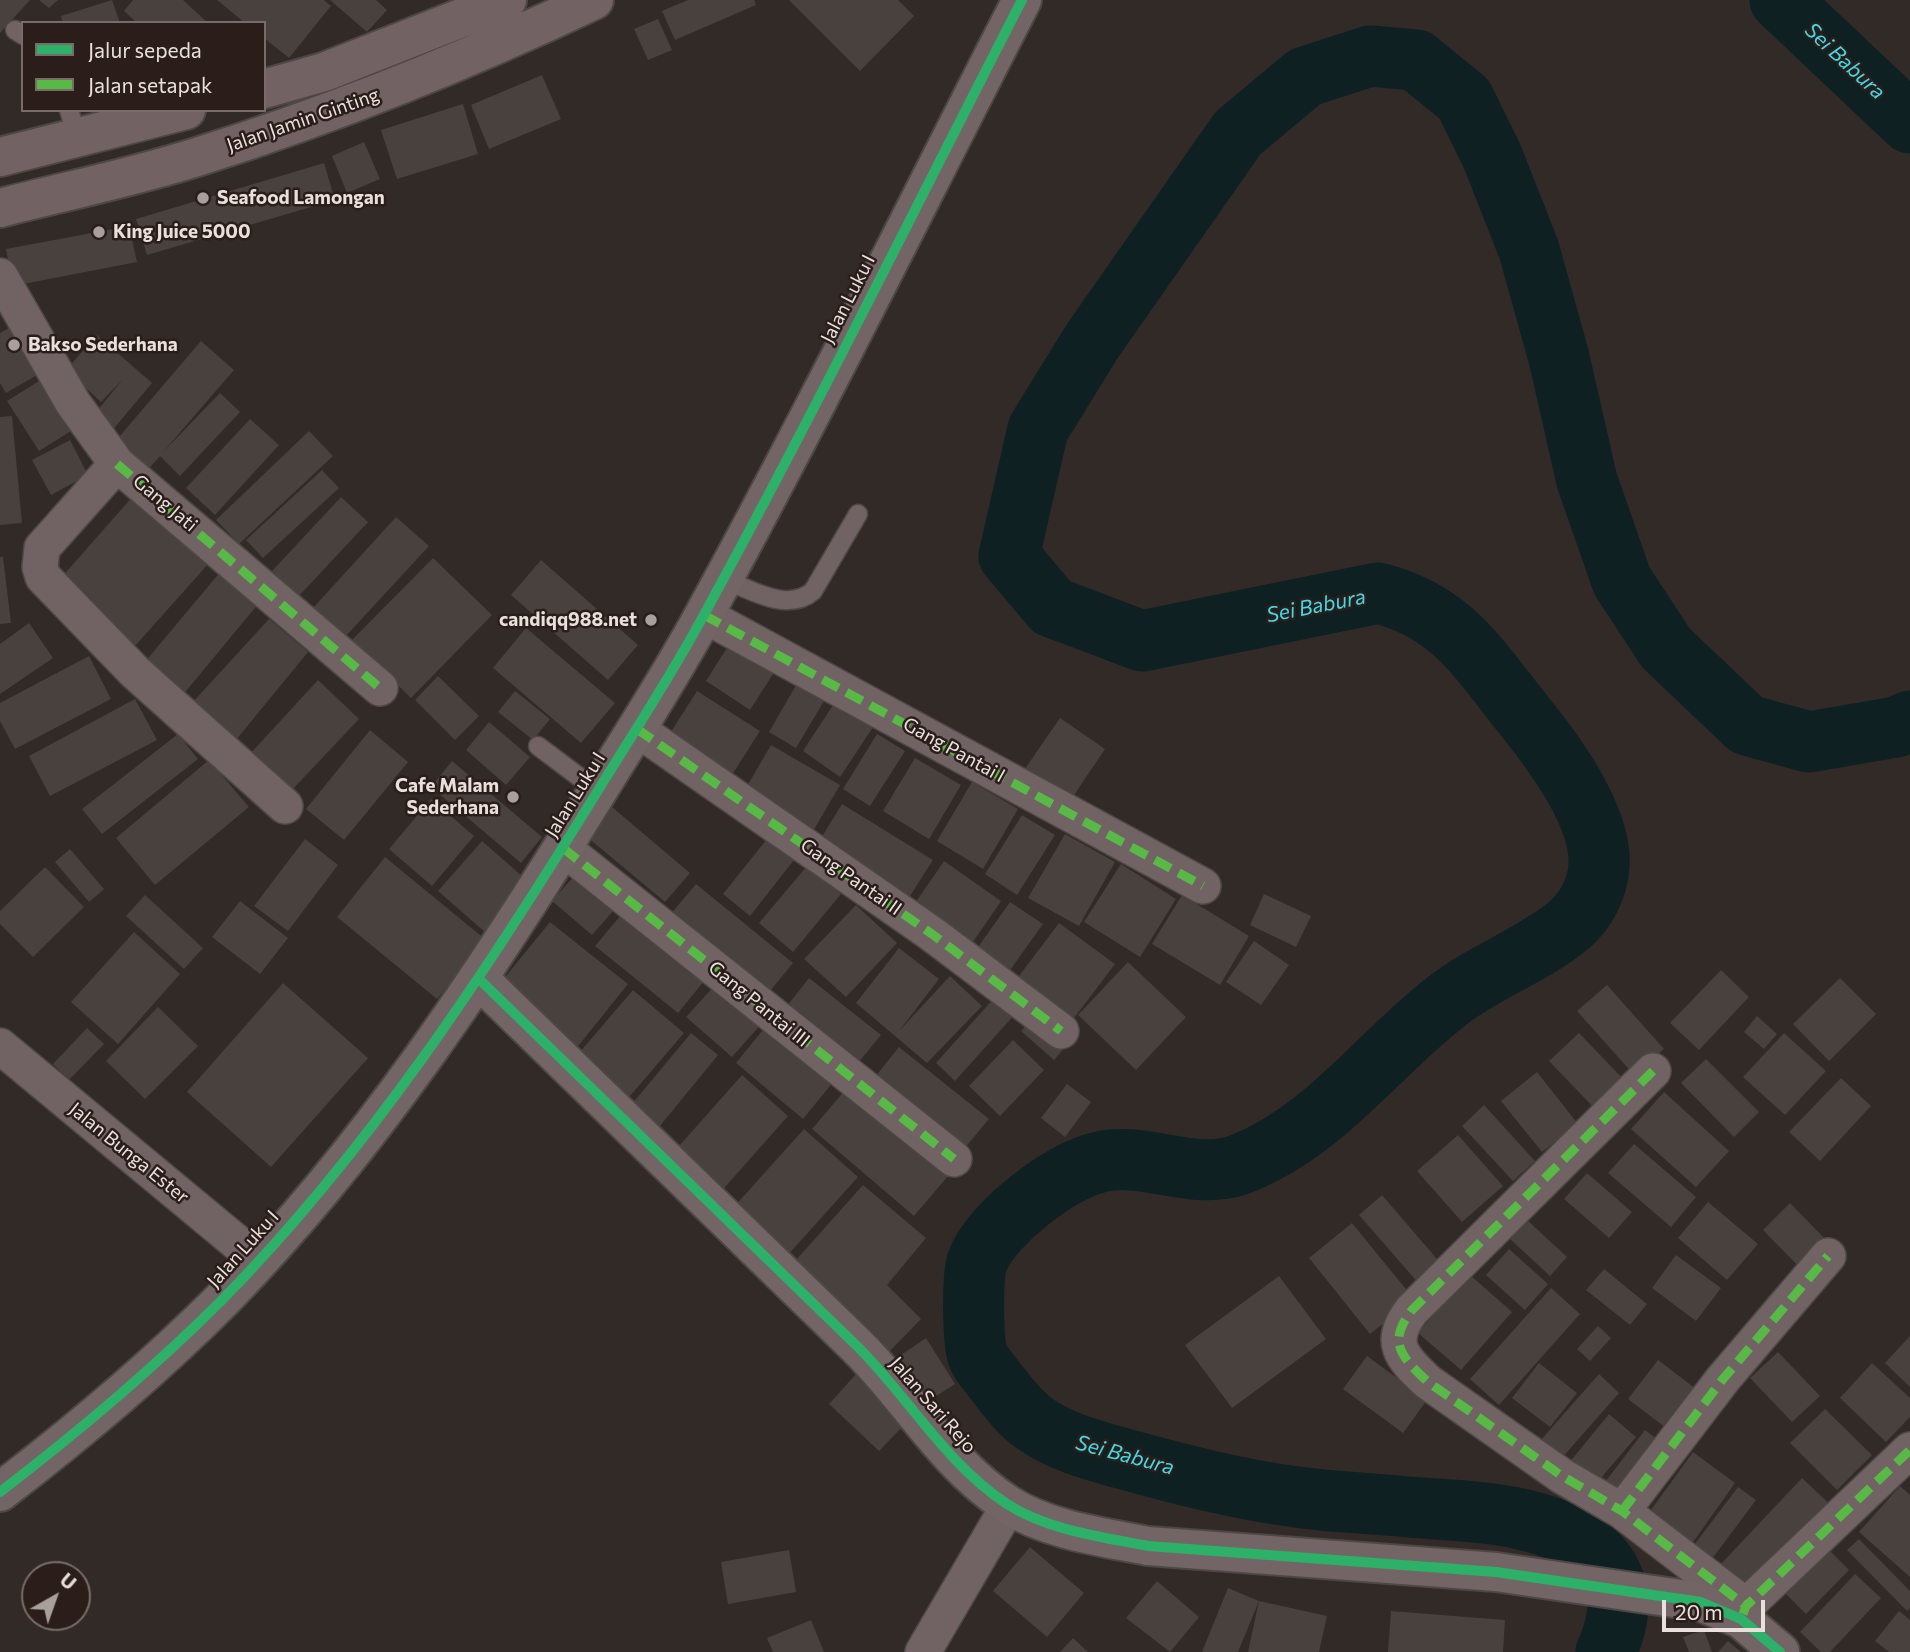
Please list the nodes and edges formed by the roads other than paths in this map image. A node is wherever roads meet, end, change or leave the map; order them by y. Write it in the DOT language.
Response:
graph roads {
  1 [pos="507,0"];
  2 [pos="594,0"];
  3 [pos="1022,0"];
  4 [pos="266,88"];
  5 [pos="171,112"];
  6 [pos="74,125"];
  7 [pos="0,157"];
  8 [pos="0,208"];
  9 [pos="0,276"];
  10 [pos="117,464"];
  11 [pos="858,514"];
  12 [pos="724,579"];
  13 [pos="705,615"];
  14 [pos="380,688"];
  15 [pos="636,729"];
  16 [pos="538,746"];
  17 [pos="598,791"];
  18 [pos="285,806"];
  19 [pos="563,848"];
  20 [pos="1203,886"];
  21 [pos="478,979"];
  22 [pos="1061,1031"];
  23 [pos="0,1046"];
  24 [pos="1653,1071"];
  25 [pos="954,1159"];
  26 [pos="1828,1256"];
  27 [pos="258,1260"];
  28 [pos="1910,1450"];
  29 [pos="0,1492"];
  30 [pos="1009,1505"];
  31 [pos="1622,1511"];
  32 [pos="1744,1613"];
  33 [pos="923,1652"];
  34 [pos="1780,1652"];
  1 -- 4 [label="main road, Jalan Jamin Ginting"];
  2 -- 8 [label="main road, Jalan Jamin Ginting"];
  3 -- 12 [label="street, Jalan Luku I"];
  5 -- 6 [label="main road"];
  6 -- 7 [label="main road"];
  9 -- 10 [label="street, Gang Jati"];
  10 -- 14 [label="street, Gang Jati"];
  10 -- 18 [label="street"];
  11 -- 12 [label="lane"];
  12 -- 13 [label="street, Jalan Luku I"];
  13 -- 15 [label="street, Jalan Luku I"];
  13 -- 20 [label="street, Gang Pantai I"];
  15 -- 17 [label="street, Jalan Luku I"];
  15 -- 22 [label="street, Gang Pantai II"];
  16 -- 17 [label="lane"];
  17 -- 19 [label="street, Jalan Luku I"];
  19 -- 21 [label="street, Jalan Luku I"];
  19 -- 25 [label="street, Gang Pantai III"];
  21 -- 27 [label="street, Jalan Luku I"];
  21 -- 30 [label="street, Jalan Sari Rejo"];
  23 -- 27 [label="street, Jalan Bunga Ester"];
  24 -- 31 [label="street"];
  26 -- 31 [label="street"];
  27 -- 29 [label="street, Jalan Luku I"];
  28 -- 32 [label="street"];
  30 -- 32 [label="street, Jalan Sari Rejo"];
  30 -- 33 [label="street"];
  31 -- 32 [label="street"];
  32 -- 34 [label="street, Jalan Sari Rejo"];
}
